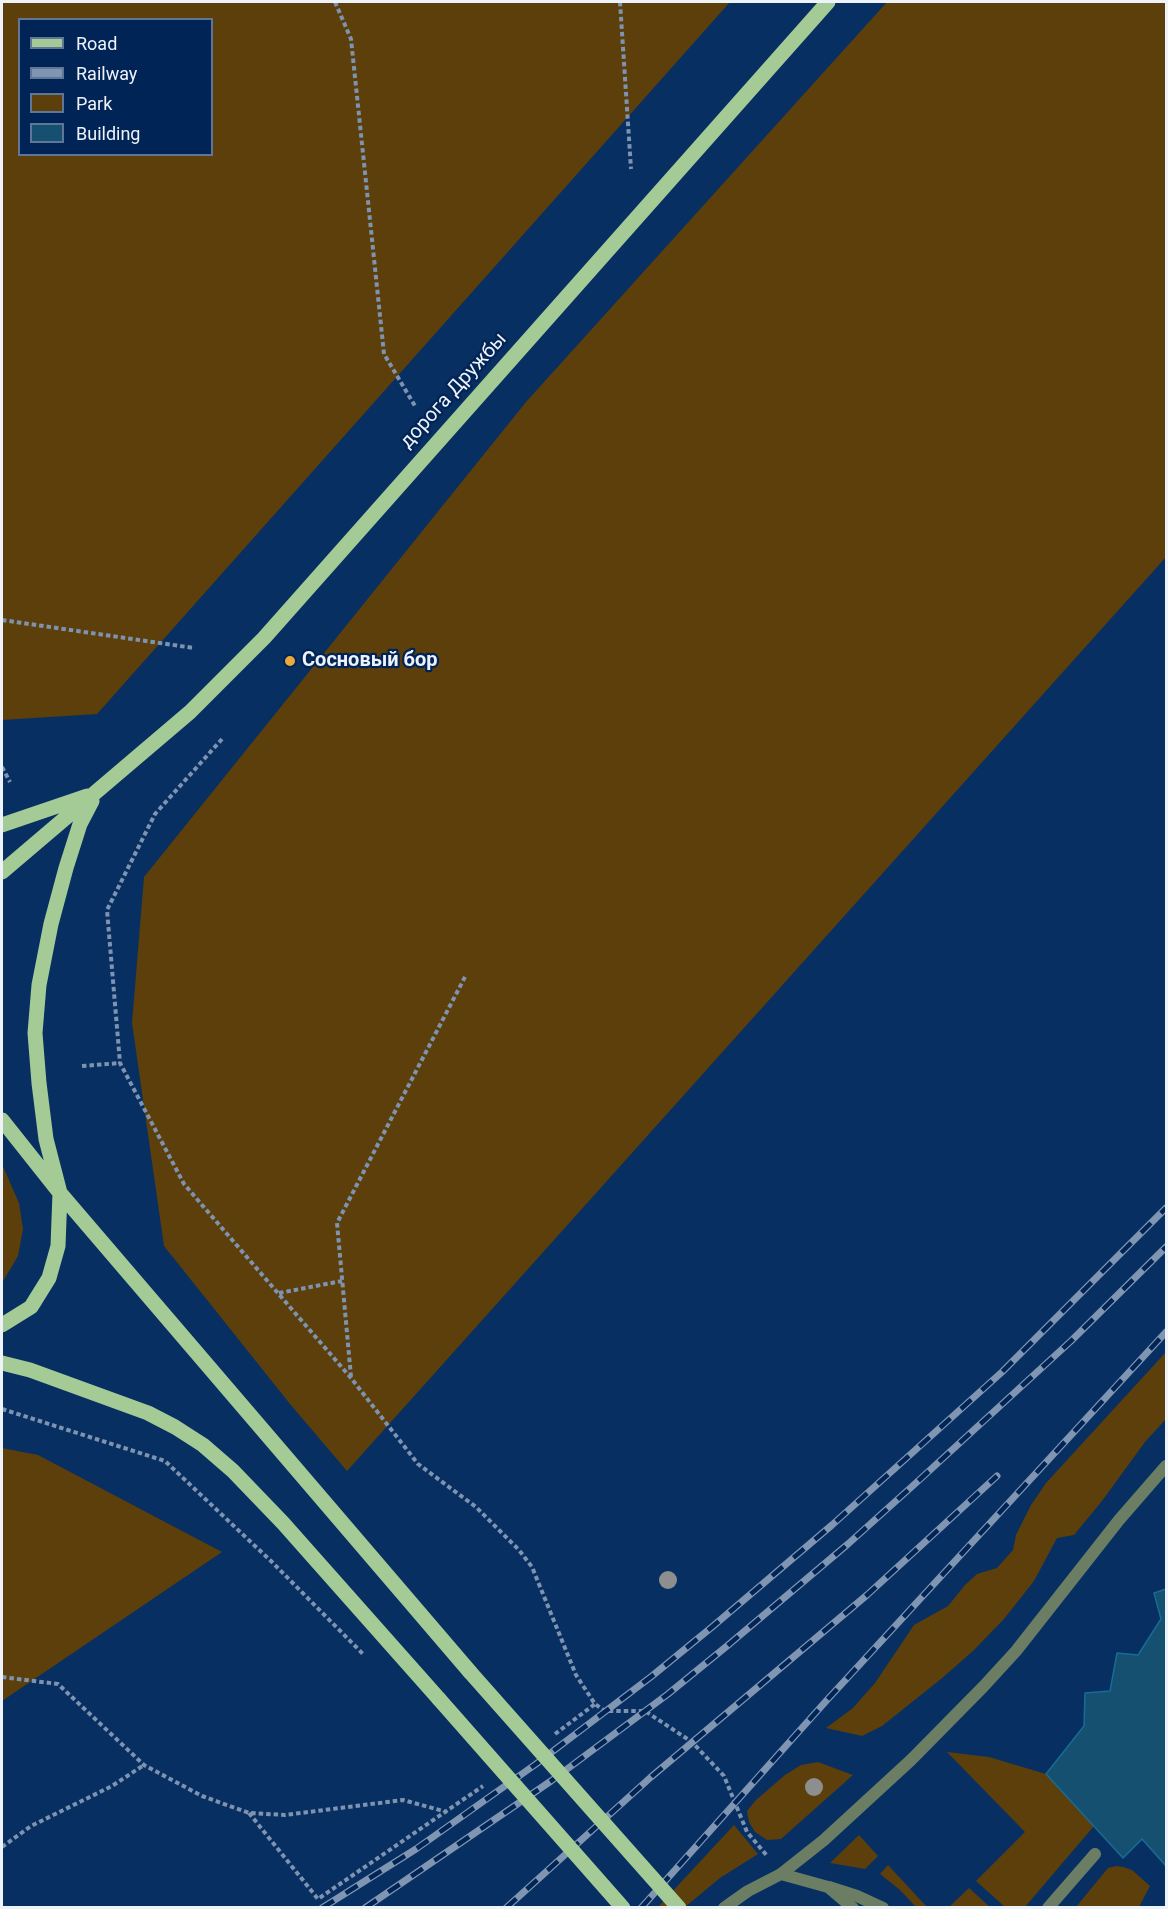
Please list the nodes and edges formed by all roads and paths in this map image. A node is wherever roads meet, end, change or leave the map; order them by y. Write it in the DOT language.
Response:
graph roads {
  1 [pos="335,2"];
  2 [pos="620,2"];
  3 [pos="828,2"];
  4 [pos="632,169"];
  5 [pos="415,406"];
  6 [pos="2,620"];
  7 [pos="194,648"];
  8 [pos="222,739"];
  9 [pos="2,767"];
  10 [pos="10,782"];
  11 [pos="96,793"];
  12 [pos="2,825"];
  13 [pos="2,872"];
  14 [pos="466,975"];
  15 [pos="120,1063"];
  16 [pos="82,1066"];
  17 [pos="2,1120"];
  18 [pos="60,1193"];
  19 [pos="342,1281"];
  20 [pos="279,1293"];
  21 [pos="2,1325"];
  22 [pos="2,1363"];
  23 [pos="351,1378"];
  24 [pos="2,1409"];
  25 [pos="1167,1466"];
  26 [pos="372,1663"];
  27 [pos="2,1677"];
  28 [pos="596,1704"];
  29 [pos="549,1738"];
  30 [pos="144,1765"];
  31 [pos="484,1785"];
  32 [pos="447,1812"];
  33 [pos="249,1814"];
  34 [pos="2,1847"];
  35 [pos="1095,1854"];
  36 [pos="781,1874"];
  37 [pos="828,1887"];
  38 [pos="622,1908"];
  39 [pos="679,1908"];
  40 [pos="724,1908"];
  41 [pos="853,1908"];
  42 [pos="883,1908"];
  43 [pos="1048,1908"];
  1 -- 5 [label="path"];
  2 -- 4 [label="path"];
  3 -- 11 [label="main road, дорога Дружбы"];
  6 -- 7 [label="path"];
  8 -- 15 [label="path"];
  9 -- 10 [label="path"];
  11 -- 12 [label="main road"];
  11 -- 13 [label="main road, дорога Дружбы"];
  11 -- 18 [label="main road"];
  14 -- 19 [label="path"];
  15 -- 16 [label="path"];
  15 -- 20 [label="path"];
  17 -- 18 [label="main road"];
  18 -- 21 [label="main road"];
  18 -- 39 [label="main road, bridge"];
  19 -- 20 [label="path"];
  19 -- 23 [label="path"];
  20 -- 23 [label="path"];
  22 -- 38 [label="main road, bridge"];
  23 -- 28 [label="path"];
  24 -- 26 [label="path"];
  25 -- 36 [label="street"];
  27 -- 30 [label="path"];
  28 -- 29 [label="path"];
  28 -- 36 [label="path"];
  30 -- 33 [label="path"];
  30 -- 34 [label="path"];
  31 -- 32 [label="path"];
  32 -- 33 [label="path"];
  32 -- 33 [label="path"];
  35 -- 43 [label="street"];
  36 -- 37 [label="street"];
  36 -- 40 [label="street"];
  37 -- 41 [label="street"];
  37 -- 42 [label="street"];
}
